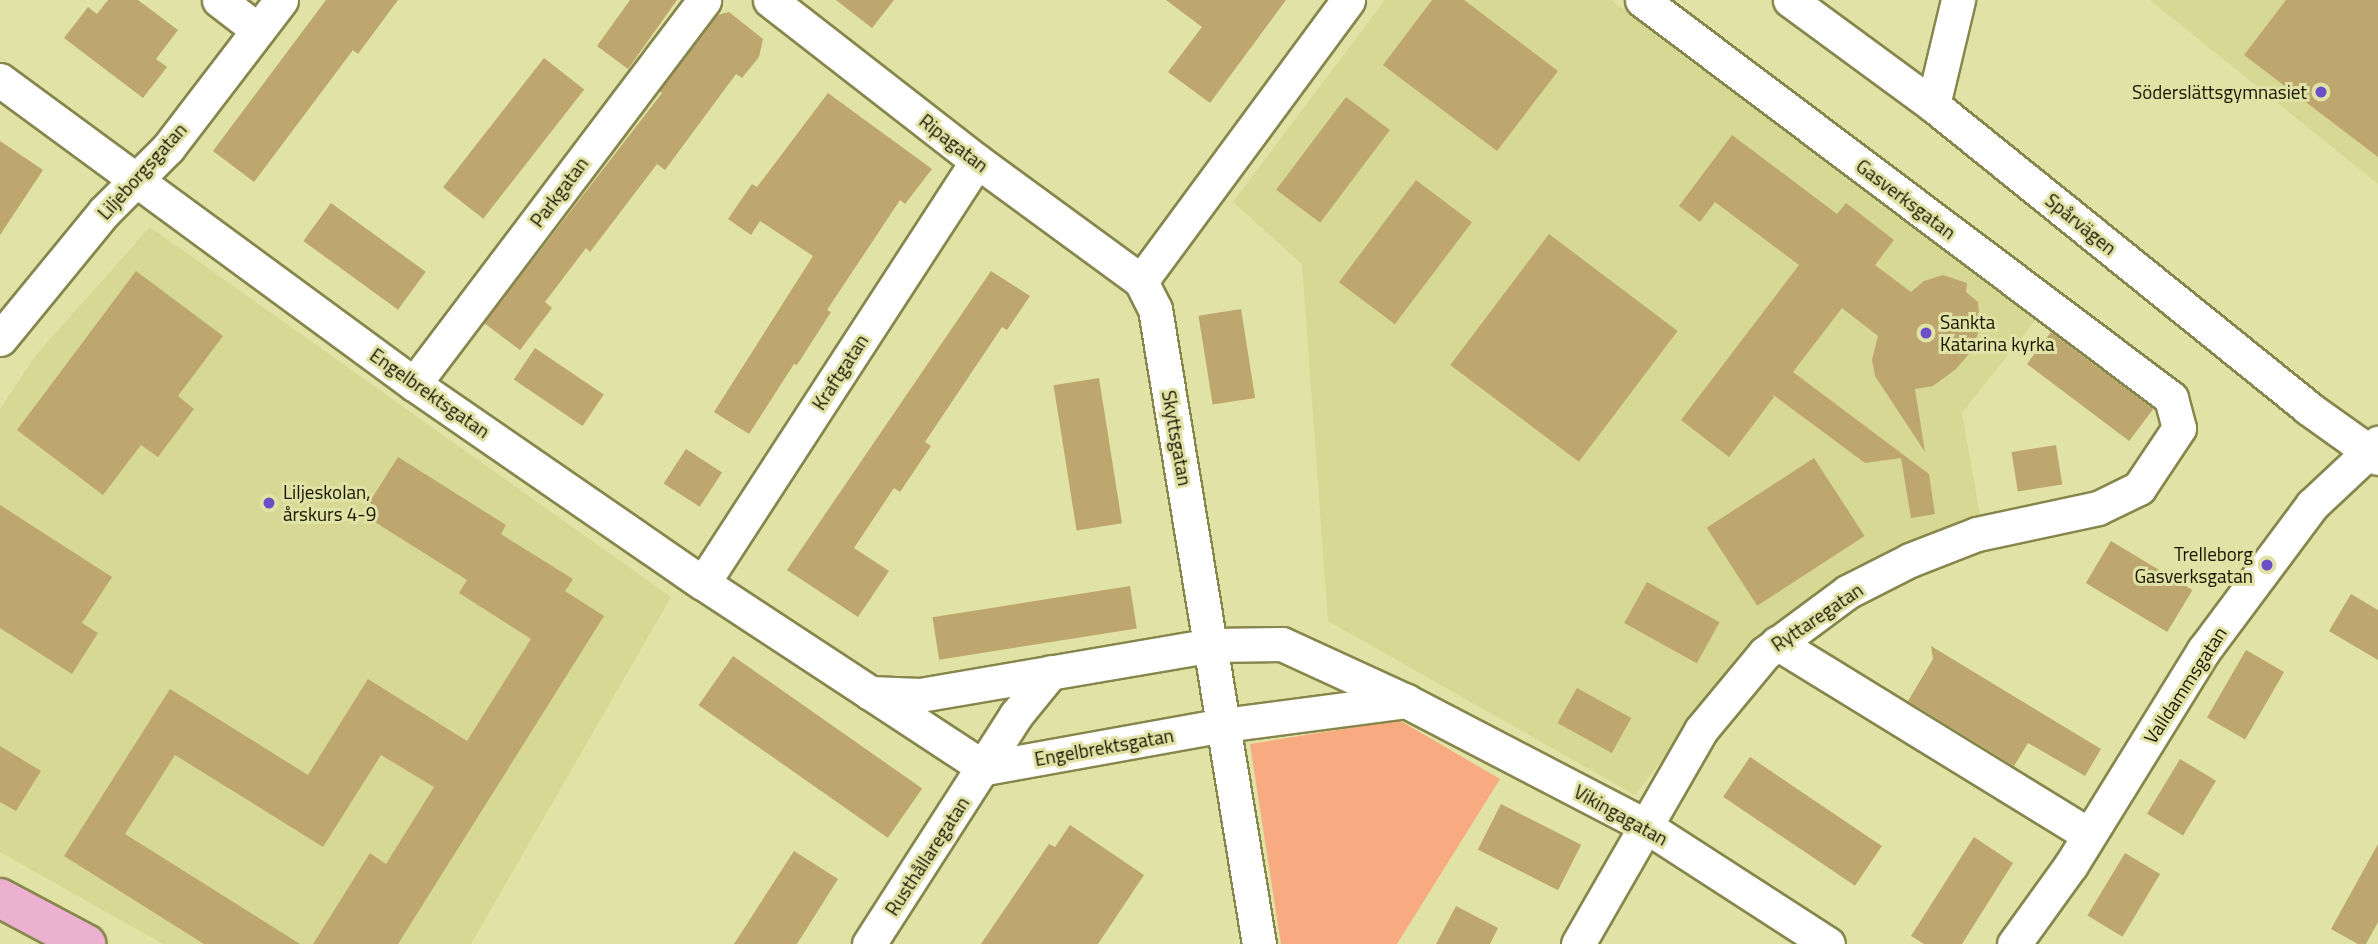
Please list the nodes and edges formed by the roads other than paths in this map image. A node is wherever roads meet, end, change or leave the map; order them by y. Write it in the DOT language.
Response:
graph roads {
  1 [pos="219,0"];
  2 [pos="281,0"];
  3 [pos="704,0"];
  4 [pos="770,0"];
  5 [pos="1348,0"];
  6 [pos="1642,0"];
  7 [pos="1790,0"];
  8 [pos="1958,0"];
  9 [pos="258,30"];
  10 [pos="0,79"];
  11 [pos="1933,105"];
  12 [pos="977,161"];
  13 [pos="135,180"];
  14 [pos="1141,281"];
  15 [pos="0,340"];
  16 [pos="414,384"];
  17 [pos="2171,398"];
  18 [pos="2375,451"];
  19 [pos="703,583"];
  20 [pos="1777,643"];
  21 [pos="1212,645"];
  22 [pos="1051,672"];
  23 [pos="870,693"];
  24 [pos="1406,701"];
  25 [pos="1224,725"];
  26 [pos="985,768"];
  27 [pos="1644,825"];
  28 [pos="2090,835"];
  29 [pos="0,898"];
  30 [pos="86,944"];
  31 [pos="869,944"];
  32 [pos="1259,944"];
  33 [pos="1578,944"];
  34 [pos="1828,944"];
  35 [pos="2014,944"];
  1 -- 9 [label="street"];
  2 -- 9 [label="street, Liljeborgsgatan"];
  3 -- 16 [label="street, Parkgatan"];
  4 -- 12 [label="street, Ripagatan"];
  5 -- 14 [label="street"];
  6 -- 17 [label="street, Gasverksgatan"];
  7 -- 11 [label="street, Spårvägen"];
  8 -- 11 [label="street"];
  9 -- 13 [label="street, Liljeborgsgatan"];
  10 -- 13 [label="street, Engelbrektsgatan"];
  11 -- 18 [label="street, Spårvägen"];
  12 -- 14 [label="street, Ripagatan"];
  12 -- 19 [label="street, Kraftgatan"];
  13 -- 15 [label="street, Liljeborgsgatan"];
  13 -- 16 [label="street, Engelbrektsgatan"];
  14 -- 21 [label="street, Skyttsgatan"];
  16 -- 19 [label="street, Engelbrektsgatan"];
  17 -- 20 [label="street, Ryttaregatan"];
  18 -- 28 [label="street, Valldammsgatan"];
  19 -- 23 [label="street, Engelbrektsgatan"];
  20 -- 27 [label="street, Ryttaregatan"];
  20 -- 28 [label="street"];
  21 -- 22 [label="street"];
  21 -- 24 [label="street, Vikingagatan"];
  21 -- 25 [label="street, Skyttsgatan"];
  22 -- 23 [label="street"];
  22 -- 26 [label="street"];
  23 -- 26 [label="street, Engelbrektsgatan"];
  24 -- 25 [label="street"];
  24 -- 27 [label="street, Vikingagatan"];
  25 -- 26 [label="street, Engelbrektsgatan"];
  25 -- 32 [label="street, Skyttsgatan"];
  26 -- 31 [label="street, Rusthållaregatan"];
  27 -- 33 [label="street, Ryttaregatan"];
  27 -- 34 [label="street, Vikingagatan"];
  28 -- 35 [label="street, Valldammsgatan"];
  29 -- 30 [label="main road"];
}
